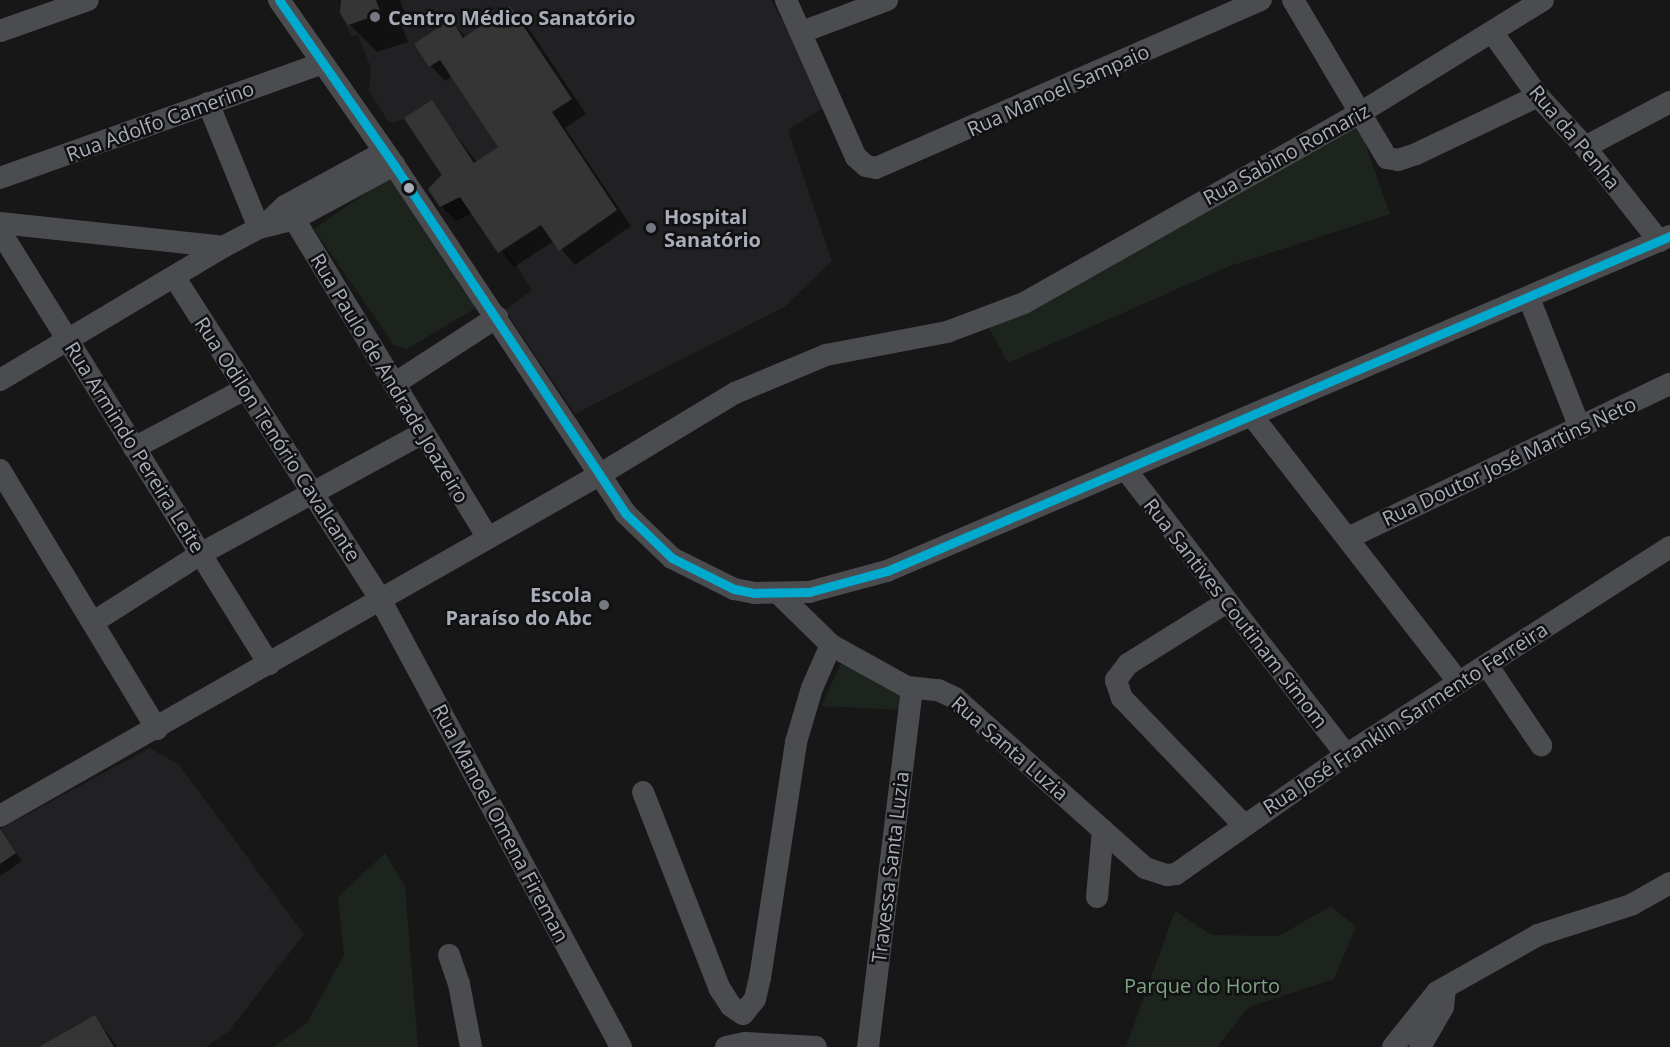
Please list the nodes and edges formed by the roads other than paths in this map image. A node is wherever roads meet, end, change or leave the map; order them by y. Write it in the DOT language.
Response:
graph roads {
  1 [pos="88,0"];
  2 [pos="279,0"];
  3 [pos="786,0"];
  4 [pos="887,0"];
  5 [pos="1261,0"];
  6 [pos="1293,0"];
  7 [pos="1543,0"];
  8 [pos="0,31"];
  9 [pos="802,32"];
  10 [pos="1492,32"];
  11 [pos="320,64"];
  12 [pos="1538,96"];
  13 [pos="1670,102"];
  14 [pos="208,104"];
  15 [pos="1360,113"];
  16 [pos="1585,147"];
  17 [pos="389,158"];
  18 [pos="0,178"];
  19 [pos="294,219"];
  20 [pos="0,223"];
  21 [pos="259,228"];
  22 [pos="0,231"];
  23 [pos="1665,239"];
  24 [pos="223,247"];
  25 [pos="175,278"];
  26 [pos="1528,298"];
  27 [pos="497,317"];
  28 [pos="68,342"];
  29 [pos="0,380"];
  30 [pos="394,384"];
  31 [pos="1670,384"];
  32 [pos="245,389"];
  33 [pos="1253,417"];
  34 [pos="1580,428"];
  35 [pos="423,433"];
  36 [pos="134,448"];
  37 [pos="0,470"];
  38 [pos="1126,470"];
  39 [pos="599,475"];
  40 [pos="315,493"];
  41 [pos="487,536"];
  42 [pos="1348,538"];
  43 [pos="1670,547"];
  44 [pos="202,553"];
  45 [pos="780,595"];
  46 [pos="380,599"];
  47 [pos="1227,602"];
  48 [pos="95,621"];
  49 [pos="831,645"];
  50 [pos="269,664"];
  51 [pos="1487,665"];
  52 [pos="1459,683"];
  53 [pos="912,688"];
  54 [pos="157,729"];
  55 [pos="1541,745"];
  56 [pos="1346,755"];
  57 [pos="644,792"];
  58 [pos="0,816"];
  59 [pos="1243,824"];
  60 [pos="1103,830"];
  61 [pos="1140,864"];
  62 [pos="1670,883"];
  63 [pos="1097,897"];
  64 [pos="449,956"];
  65 [pos="1445,989"];
  66 [pos="743,1014"];
  67 [pos="736,1045"];
  68 [pos="471,1047"];
  69 [pos="621,1047"];
  70 [pos="816,1047"];
  71 [pos="868,1047"];
  72 [pos="1393,1047"];
  73 [pos="1420,1047"];
  1 -- 8 [label="street"];
  2 -- 11 [label="street"];
  3 -- 9 [label="street"];
  4 -- 9 [label="street"];
  5 -- 9 [label="street, Rua Manoel Sampaio"];
  6 -- 15 [label="street"];
  7 -- 10 [label="street, Rua Sabino Romariz"];
  10 -- 12 [label="street, Rua da Penha"];
  10 -- 15 [label="street, Rua Sabino Romariz"];
  11 -- 14 [label="street, Rua Adolfo Camerino"];
  11 -- 17 [label="street"];
  12 -- 15 [label="street"];
  12 -- 16 [label="street, Rua da Penha"];
  13 -- 16 [label="street"];
  14 -- 18 [label="street, Rua Adolfo Camerino"];
  14 -- 21 [label="street"];
  15 -- 39 [label="street, Rua Sabino Romariz"];
  16 -- 23 [label="street, Rua da Penha"];
  17 -- 19 [label="street"];
  17 -- 21 [label="street"];
  17 -- 27 [label="street"];
  19 -- 21 [label="street"];
  19 -- 30 [label="street, Rua Paulo de Andrade Joazeiro"];
  20 -- 24 [label="street"];
  21 -- 24 [label="street"];
  22 -- 28 [label="street, Rua Armindo Pereira Leite"];
  23 -- 26 [label="street"];
  24 -- 25 [label="street"];
  25 -- 28 [label="street"];
  25 -- 32 [label="street, Rua Odilon Tenório Cavalcante"];
  26 -- 33 [label="street"];
  26 -- 34 [label="street"];
  27 -- 30 [label="street"];
  27 -- 39 [label="street"];
  28 -- 29 [label="street"];
  28 -- 36 [label="street, Rua Armindo Pereira Leite"];
  30 -- 35 [label="street, Rua Paulo de Andrade Joazeiro"];
  31 -- 34 [label="street, Rua Doutor José Martins Neto"];
  32 -- 36 [label="street"];
  32 -- 40 [label="street, Rua Odilon Tenório Cavalcante"];
  33 -- 38 [label="street"];
  33 -- 42 [label="street"];
  34 -- 42 [label="street, Rua Doutor José Martins Neto"];
  35 -- 40 [label="street"];
  35 -- 41 [label="street, Rua Paulo de Andrade Joazeiro"];
  36 -- 44 [label="street, Rua Armindo Pereira Leite"];
  37 -- 48 [label="street"];
  38 -- 45 [label="street"];
  38 -- 47 [label="street, Rua Santives Coutinam Simom"];
  39 -- 41 [label="street, Rua Sabino Romariz"];
  39 -- 45 [label="street"];
  40 -- 44 [label="street"];
  40 -- 46 [label="street, Rua Odilon Tenório Cavalcante"];
  41 -- 46 [label="street, Rua Sabino Romariz"];
  42 -- 52 [label="street"];
  43 -- 51 [label="street, Rua José Franklin Sarmento Ferreira"];
  44 -- 48 [label="street"];
  44 -- 50 [label="street, Rua Armindo Pereira Leite"];
  45 -- 49 [label="street, Rua Santa Luzia"];
  46 -- 50 [label="street, Rua Sabino Romariz"];
  46 -- 69 [label="street, Rua Manoel Omena Fireman"];
  47 -- 56 [label="street, Rua Santives Coutinam Simom"];
  47 -- 59 [label="street"];
  48 -- 54 [label="street"];
  49 -- 53 [label="street, Rua Santa Luzia"];
  49 -- 66 [label="street"];
  50 -- 54 [label="street, Rua Sabino Romariz"];
  51 -- 52 [label="street, Rua José Franklin Sarmento Ferreira"];
  51 -- 55 [label="street"];
  52 -- 56 [label="street, Rua José Franklin Sarmento Ferreira"];
  53 -- 60 [label="street, Rua Santa Luzia"];
  53 -- 71 [label="street, Travessa Santa Luzia"];
  54 -- 58 [label="street, Rua Sabino Romariz"];
  56 -- 59 [label="street, Rua José Franklin Sarmento Ferreira"];
  57 -- 66 [label="street"];
  59 -- 61 [label="street, Rua José Franklin Sarmento Ferreira"];
  60 -- 61 [label="street, Rua Santa Luzia"];
  60 -- 63 [label="street"];
  62 -- 65 [label="street"];
  64 -- 68 [label="street"];
  65 -- 72 [label="street"];
  65 -- 73 [label="street"];
  66 -- 67 [label="street"];
  67 -- 70 [label="street"];
}
